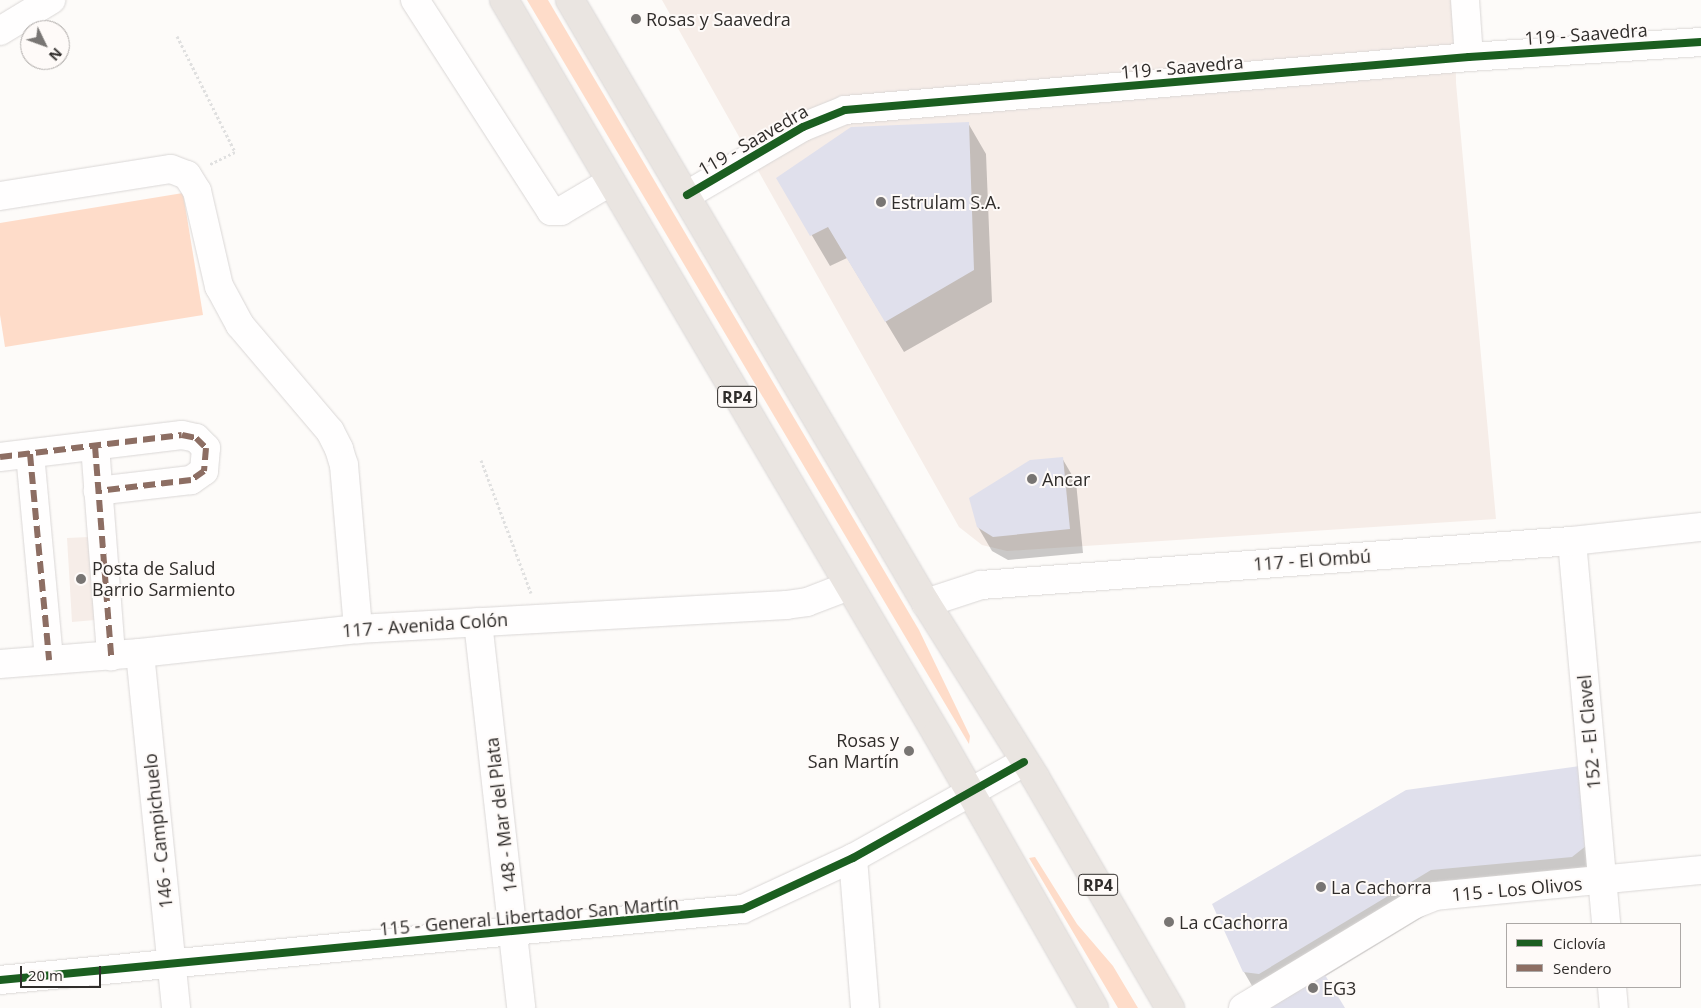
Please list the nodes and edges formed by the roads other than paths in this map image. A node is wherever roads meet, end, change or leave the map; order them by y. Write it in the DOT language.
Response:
graph roads {
  1 [pos="51,0"];
  2 [pos="415,0"];
  3 [pos="504,0"];
  4 [pos="570,0"];
  5 [pos="1465,0"];
  6 [pos="0,31"];
  7 [pos="1701,42"];
  8 [pos="1469,57"];
  9 [pos="610,182"];
  10 [pos="687,195"];
  11 [pos="0,196"];
  12 [pos="95,446"];
  13 [pos="30,454"];
  14 [pos="0,457"];
  15 [pos="98,491"];
  16 [pos="1701,527"];
  17 [pos="1572,540"];
  18 [pos="849,586"];
  19 [pos="926,603"];
  20 [pos="478,622"];
  21 [pos="358,629"];
  22 [pos="140,653"];
  23 [pos="111,656"];
  24 [pos="49,660"];
  25 [pos="0,664"];
  26 [pos="1024,762"];
  27 [pos="971,794"];
  28 [pos="853,858"];
  29 [pos="1701,870"];
  30 [pos="1602,881"];
  31 [pos="1606,923"];
  32 [pos="514,931"];
  33 [pos="173,966"];
  34 [pos="0,980"];
  35 [pos="1612,988"];
  36 [pos="176,1008"];
  37 [pos="521,1008"];
  38 [pos="865,1008"];
  39 [pos="1094,1008"];
  40 [pos="1170,1008"];
  41 [pos="1243,1008"];
  42 [pos="1614,1008"];
  1 -- 6 [label="street"];
  2 -- 9 [label="street"];
  3 -- 9 [label="main road, RP4"];
  4 -- 10 [label="main road, RP4"];
  5 -- 8 [label="street"];
  7 -- 8 [label="street, 119 - Saavedra"];
  8 -- 10 [label="street, 119 - Saavedra"];
  9 -- 18 [label="main road, RP4"];
  10 -- 19 [label="main road, RP4"];
  11 -- 21 [label="street"];
  12 -- 13 [label="street"];
  12 -- 15 [label="street"];
  12 -- 15 [label="street"];
  13 -- 14 [label="street"];
  13 -- 24 [label="street"];
  15 -- 23 [label="street"];
  16 -- 17 [label="street, 117 - El Ombú"];
  17 -- 19 [label="street, 117 - El Ombú"];
  17 -- 30 [label="street, 152 - El Clavel"];
  18 -- 20 [label="street, 117 - Avenida Colón"];
  18 -- 27 [label="main road, RP4"];
  19 -- 26 [label="main road, RP4"];
  20 -- 21 [label="street, 117 - Avenida Colón"];
  20 -- 32 [label="street, 148 - Mar del Plata"];
  21 -- 22 [label="street, 117 - Avenida Colón"];
  22 -- 23 [label="street, 117 - Avenida Colón"];
  22 -- 33 [label="street, 146 - Campichuelo"];
  23 -- 24 [label="street, 117 - Avenida Colón"];
  24 -- 25 [label="street, 117 - Avenida Colón"];
  26 -- 27 [label="street, 115 - General Libertador San Martín"];
  26 -- 40 [label="main road, RP4"];
  27 -- 28 [label="street, 115 - General Libertador San Martín"];
  27 -- 39 [label="main road, RP4"];
  28 -- 32 [label="street, 115 - General Libertador San Martín"];
  28 -- 38 [label="street"];
  29 -- 30 [label="street, 115 - Los Olivos"];
  30 -- 31 [label="street, 152 - El Clavel"];
  30 -- 41 [label="street, 115 - Los Olivos"];
  32 -- 33 [label="street, 115 - General Libertador San Martín"];
  32 -- 37 [label="street, 148 - Mar del Plata"];
  33 -- 34 [label="street, 115 - General Libertador San Martín"];
  33 -- 36 [label="street, 146 - Campichuelo"];
  35 -- 42 [label="street"];
}
